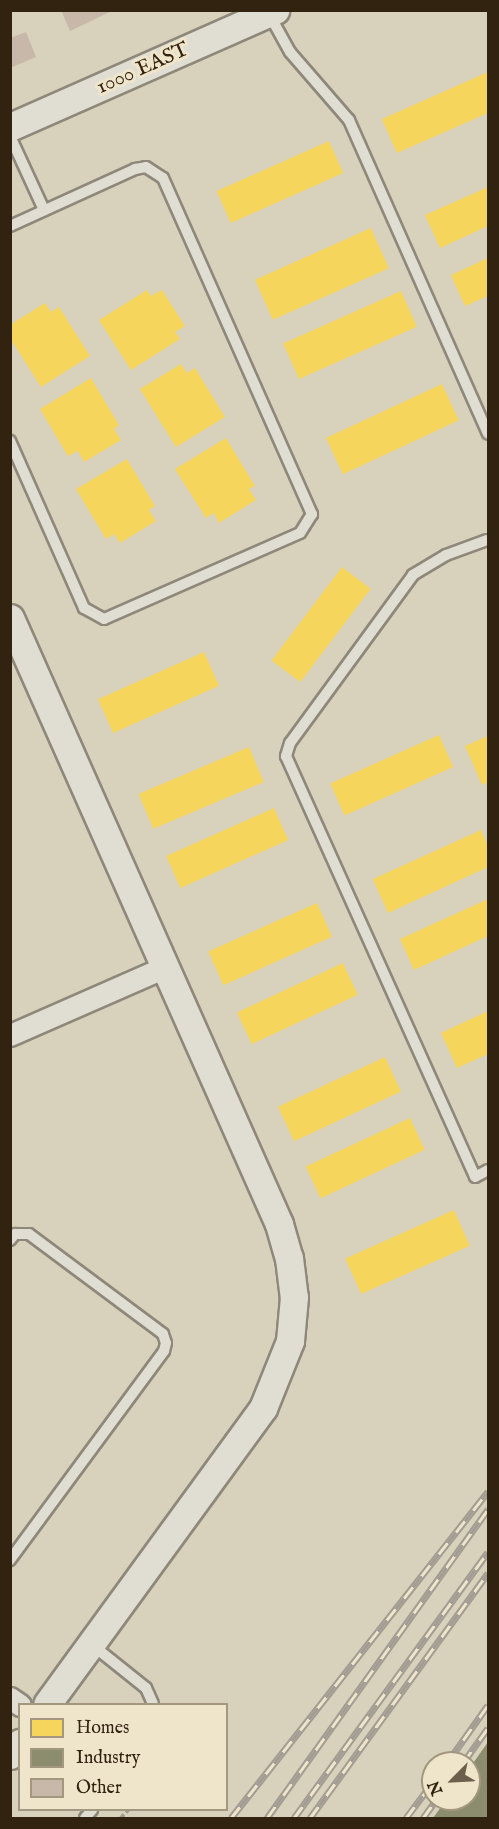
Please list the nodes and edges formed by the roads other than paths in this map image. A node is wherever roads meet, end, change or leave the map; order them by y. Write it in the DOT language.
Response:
graph roads {
  1 [pos="270,11"];
  2 [pos="10,127"];
  3 [pos="10,136"];
  4 [pos="44,210"];
  5 [pos="10,226"];
  6 [pos="489,434"];
  7 [pos="10,441"];
  8 [pos="488,538"];
  9 [pos="10,618"];
  10 [pos="165,967"];
  11 [pos="10,1035"];
  12 [pos="489,1170"];
  13 [pos="10,1240"];
  14 [pos="10,1560"];
  15 [pos="91,1644"];
  16 [pos="48,1703"];
  17 [pos="153,1703"];
  1 -- 2 [label="street, 1000 EAST"];
  1 -- 6 [label="lane"];
  3 -- 4 [label="lane"];
  4 -- 5 [label="lane"];
  4 -- 7 [label="lane"];
  8 -- 12 [label="lane"];
  9 -- 10 [label="street"];
  10 -- 11 [label="street"];
  10 -- 15 [label="street"];
  13 -- 14 [label="lane"];
  15 -- 16 [label="street"];
  15 -- 17 [label="lane"];
}
